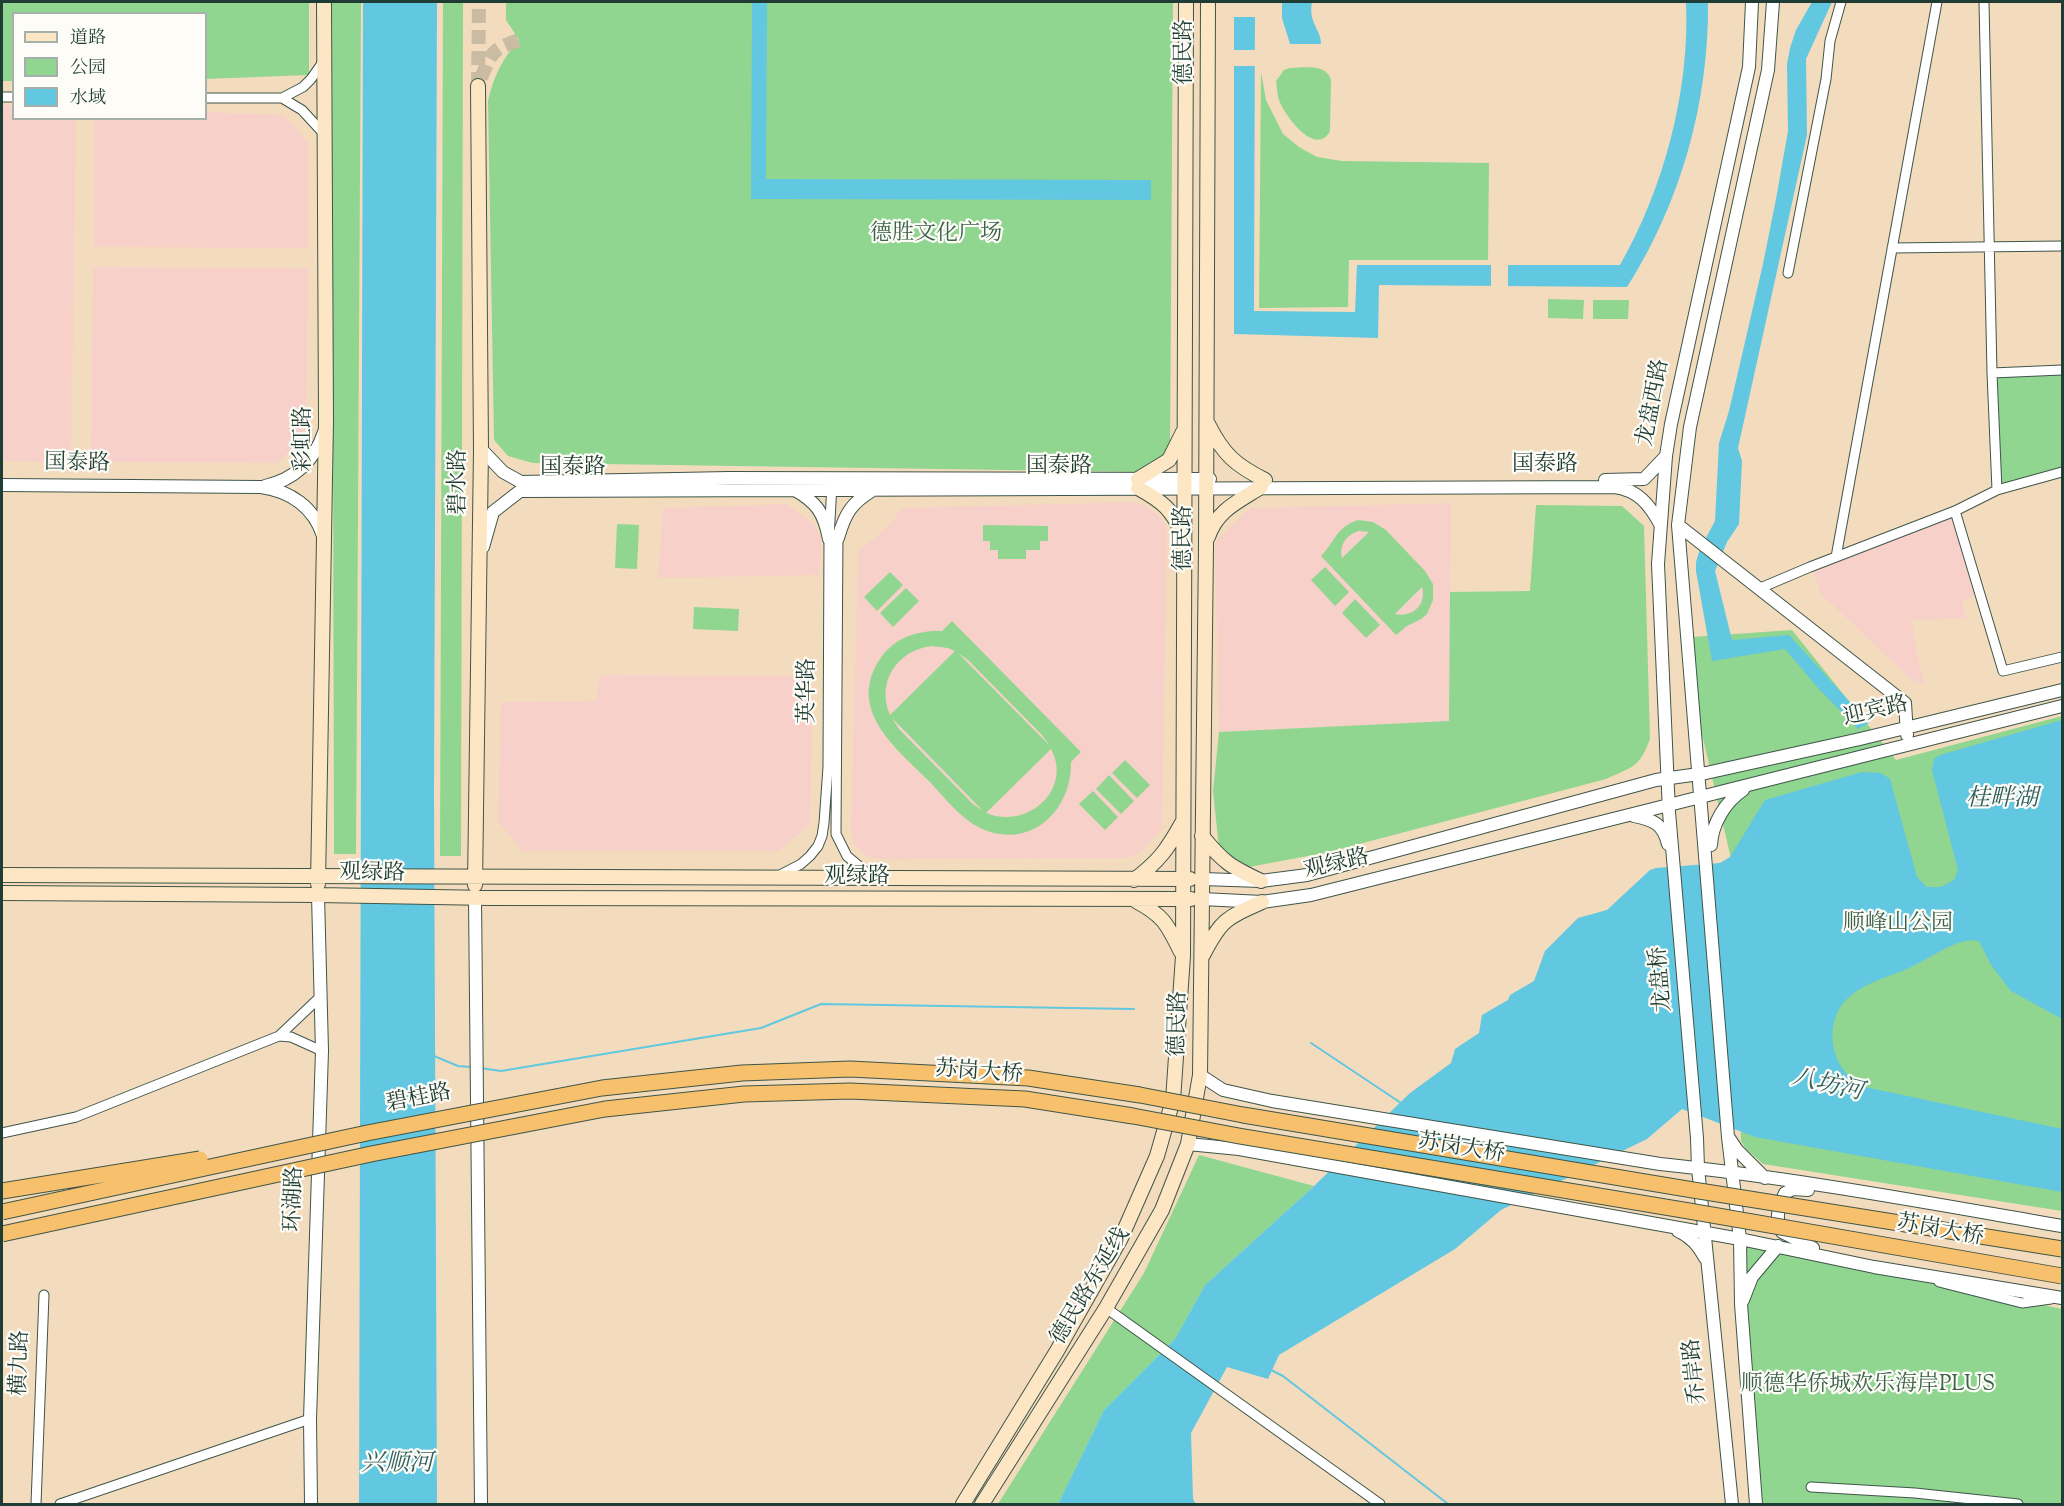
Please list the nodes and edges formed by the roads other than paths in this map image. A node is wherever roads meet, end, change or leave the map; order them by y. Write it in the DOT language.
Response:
graph roads {
  1 [pos="324,2"];
  2 [pos="1186,2"];
  3 [pos="1208,2"];
  4 [pos="1752,2"];
  5 [pos="1773,2"];
  6 [pos="1841,2"];
  7 [pos="1937,2"];
  8 [pos="1984,2"];
  9 [pos="325,60"];
  10 [pos="478,86"];
  11 [pos="207,98"];
  12 [pos="282,98"];
  13 [pos="326,135"];
  14 [pos="2062,246"];
  15 [pos="1989,247"];
  16 [pos="1892,248"];
  17 [pos="1788,273"];
  18 [pos="2062,370"];
  19 [pos="1992,373"];
  20 [pos="1206,420"];
  21 [pos="326,421"];
  22 [pos="1185,425"];
  23 [pos="481,449"];
  24 [pos="1666,456"];
  25 [pos="2062,471"];
  26 [pos="1185,483"];
  27 [pos="1206,483"];
  28 [pos="835,484"];
  29 [pos="1138,484"];
  30 [pos="1263,484"];
  31 [pos="2,485"];
  32 [pos="261,487"];
  33 [pos="792,489"];
  34 [pos="874,490"];
  35 [pos="1997,490"];
  36 [pos="1955,511"];
  37 [pos="1660,525"];
  38 [pos="1678,525"];
  39 [pos="834,538"];
  40 [pos="1185,538"];
  41 [pos="325,544"];
  42 [pos="1206,545"];
  43 [pos="481,554"];
  44 [pos="1836,557"];
  45 [pos="1758,589"];
  46 [pos="2062,657"];
  47 [pos="2062,690"];
  48 [pos="2062,706"];
  49 [pos="1907,728"];
  50 [pos="1908,744"];
  51 [pos="1698,774"];
  52 [pos="1668,778"];
  53 [pos="1753,784"];
  54 [pos="1701,797"];
  55 [pos="1670,811"];
  56 [pos="1629,815"];
  57 [pos="1183,821"];
  58 [pos="1202,836"];
  59 [pos="2,875"];
  60 [pos="1675,875"];
  61 [pos="318,877"];
  62 [pos="476,878"];
  63 [pos="773,879"];
  64 [pos="874,879"];
  65 [pos="1183,879"];
  66 [pos="1202,879"];
  67 [pos="1134,880"];
  68 [pos="1261,881"];
  69 [pos="1708,888"];
  70 [pos="2,894"];
  71 [pos="318,895"];
  72 [pos="475,898"];
  73 [pos="1202,899"];
  74 [pos="1134,900"];
  75 [pos="1183,900"];
  76 [pos="1262,902"];
  77 [pos="1183,956"];
  78 [pos="1202,957"];
  79 [pos="321,997"];
  80 [pos="279,1036"];
  81 [pos="322,1051"];
  82 [pos="850,1069"];
  83 [pos="1200,1075"];
  84 [pos="850,1090"];
  85 [pos="387,1130"];
  86 [pos="2,1133"];
  87 [pos="1728,1137"];
  88 [pos="1188,1144"];
  89 [pos="1698,1168"];
  90 [pos="1733,1173"];
  91 [pos="1765,1178"];
  92 [pos="1848,1190"];
  93 [pos="2,1191"];
  94 [pos="2,1212"];
  95 [pos="1666,1226"];
  96 [pos="2062,1226"];
  97 [pos="1705,1233"];
  98 [pos="2,1234"];
  99 [pos="1740,1239"];
  100 [pos="1778,1246"];
  101 [pos="2062,1249"];
  102 [pos="1839,1259"];
  103 [pos="1708,1265"];
  104 [pos="2062,1276"];
  105 [pos="44,1295"];
  106 [pos="2060,1298"];
  107 [pos="1741,1304"];
  108 [pos="1106,1308"];
  109 [pos="310,1419"];
  110 [pos="1811,1487"];
  111 [pos="36,1504"];
  112 [pos="60,1504"];
  113 [pos="311,1504"];
  114 [pos="481,1504"];
  115 [pos="963,1504"];
  116 [pos="982,1504"];
  117 [pos="1380,1504"];
  118 [pos="1732,1504"];
  119 [pos="1756,1504"];
  120 [pos="2018,1504"];
  1 -- 9 [label="main road, 彩虹路"];
  2 -- 22 [label="main road, 德民路东延线"];
  3 -- 20 [label="main road, 德民路"];
  4 -- 24 [label="street, 龙盘西路"];
  5 -- 38 [label="street, 龙盘西路"];
  6 -- 17 [label="street"];
  7 -- 16 [label="street"];
  8 -- 15 [label="street"];
  9 -- 12 [label="street"];
  9 -- 13 [label="main road, 彩虹路"];
  10 -- 23 [label="main road, 碧水路"];
  11 -- 12 [label="street"];
  12 -- 13 [label="street"];
  13 -- 21 [label="main road, 彩虹路"];
  14 -- 15 [label="street"];
  15 -- 16 [label="street"];
  15 -- 19 [label="street"];
  16 -- 44 [label="street"];
  18 -- 19 [label="street"];
  19 -- 35 [label="street"];
  20 -- 27 [label="main road, 德民路"];
  20 -- 30 [label="main road"];
  21 -- 32 [label="street, 国泰路"];
  21 -- 41 [label="main road, 彩虹路"];
  22 -- 26 [label="main road, 德民路东延线"];
  22 -- 29 [label="main road"];
  23 -- 28 [label="street, 国泰路"];
  23 -- 43 [label="main road, 碧水路"];
  24 -- 30 [label="street, 国泰路"];
  24 -- 37 [label="street, 龙盘西路"];
  25 -- 35 [label="street"];
  26 -- 27 [label="street, 国泰路"];
  26 -- 29 [label="street, 国泰路"];
  26 -- 40 [label="main road, 德民路东延线"];
  27 -- 30 [label="street, 国泰路"];
  27 -- 42 [label="main road, 德民路"];
  28 -- 29 [label="street, 国泰路"];
  28 -- 33 [label="street, 国泰路"];
  28 -- 34 [label="street, 国泰路"];
  28 -- 39 [label="street, 英华路"];
  29 -- 34 [label="street, 国泰路"];
  29 -- 40 [label="main road"];
  30 -- 37 [label="street, 国泰路"];
  30 -- 42 [label="main road"];
  31 -- 32 [label="street, 国泰路"];
  32 -- 41 [label="street, 国泰路"];
  33 -- 39 [label="street"];
  33 -- 43 [label="street, 国泰路"];
  34 -- 39 [label="street"];
  35 -- 36 [label="street"];
  36 -- 44 [label="street"];
  36 -- 46 [label="street"];
  37 -- 52 [label="street, 龙盘西路"];
  38 -- 45 [label="street"];
  38 -- 51 [label="street, 龙盘西路"];
  39 -- 63 [label="street, 英华路"];
  39 -- 64 [label="street, 英华路"];
  40 -- 57 [label="main road, 德民路东延线"];
  41 -- 61 [label="main road, 彩虹路"];
  42 -- 58 [label="main road, 德民路"];
  43 -- 62 [label="main road, 碧水路"];
  44 -- 45 [label="street"];
  45 -- 49 [label="street"];
  47 -- 49 [label="street, 迎宾路"];
  48 -- 50 [label="street, 观绿路"];
  49 -- 50 [label="street"];
  49 -- 51 [label="street, 迎宾路"];
  50 -- 53 [label="street, 观绿路"];
  51 -- 52 [label="street, 观绿路"];
  51 -- 54 [label="street, 龙盘西路"];
  52 -- 55 [label="street, 龙盘西路"];
  52 -- 68 [label="street, 观绿路"];
  53 -- 54 [label="street, 观绿路"];
  53 -- 69 [label="street"];
  54 -- 55 [label="street, 观绿路"];
  54 -- 69 [label="street, 龙盘西路"];
  55 -- 56 [label="street, 观绿路"];
  55 -- 60 [label="street, 龙盘桥"];
  56 -- 60 [label="street"];
  56 -- 76 [label="street, 观绿路"];
  57 -- 65 [label="main road, 德民路东延线"];
  57 -- 67 [label="main road"];
  58 -- 66 [label="main road, 德民路"];
  58 -- 68 [label="main road"];
  59 -- 61 [label="main road, 观绿路"];
  60 -- 89 [label="street, 龙盘桥"];
  61 -- 62 [label="main road, 观绿路"];
  61 -- 71 [label="main road, 彩虹路"];
  62 -- 63 [label="main road, 观绿路"];
  62 -- 72 [label="main road, 碧水路"];
  63 -- 64 [label="main road, 观绿路"];
  64 -- 67 [label="main road, 观绿路"];
  65 -- 66 [label="main road, 观绿路"];
  65 -- 67 [label="main road, 观绿路"];
  65 -- 75 [label="main road, 德民路东延线"];
  66 -- 68 [label="street, 观绿路"];
  66 -- 73 [label="main road, 德民路"];
  69 -- 87 [label="street"];
  70 -- 71 [label="main road, 观绿路"];
  71 -- 72 [label="main road, 观绿路"];
  71 -- 79 [label="street, 环湖路"];
  72 -- 74 [label="main road, 观绿路"];
  72 -- 114 [label="street"];
  73 -- 75 [label="main road, 观绿路"];
  73 -- 76 [label="street, 观绿路"];
  73 -- 78 [label="main road, 德民路"];
  74 -- 75 [label="main road, 观绿路"];
  74 -- 77 [label="main road"];
  75 -- 77 [label="main road, 德民路东延线"];
  76 -- 78 [label="main road"];
  77 -- 115 [label="main road, 德民路东延线"];
  78 -- 83 [label="main road, 德民路"];
  79 -- 80 [label="street"];
  79 -- 81 [label="street, 环湖路"];
  80 -- 81 [label="street"];
  80 -- 86 [label="street"];
  81 -- 109 [label="street, 环湖路"];
  82 -- 85 [label="highway, 碧桂路, bridge"];
  82 -- 101 [label="highway, 苏岗大桥, bridge"];
  83 -- 88 [label="main road, 德民路东延线"];
  83 -- 89 [label="street"];
  84 -- 98 [label="highway, 碧桂路, bridge"];
  84 -- 104 [label="highway, 苏岗大桥, bridge"];
  85 -- 93 [label="highway, bridge"];
  85 -- 94 [label="highway, 碧桂路, bridge"];
  87 -- 90 [label="street"];
  87 -- 91 [label="street"];
  88 -- 95 [label="street"];
  88 -- 108 [label="main road, 德民路东延线"];
  89 -- 90 [label="street"];
  89 -- 97 [label="street, 乔岸路"];
  90 -- 91 [label="street"];
  90 -- 99 [label="street"];
  91 -- 92 [label="street"];
  92 -- 96 [label="street"];
  92 -- 102 [label="street"];
  95 -- 97 [label="street"];
  95 -- 103 [label="street"];
  97 -- 99 [label="street"];
  97 -- 103 [label="street, 乔岸路"];
  99 -- 100 [label="street"];
  99 -- 107 [label="street"];
  100 -- 102 [label="street"];
  100 -- 107 [label="street"];
  102 -- 106 [label="street"];
  103 -- 118 [label="street, 乔岸路"];
  105 -- 111 [label="street, 横九路"];
  107 -- 119 [label="street"];
  108 -- 116 [label="main road, 德民路东延线"];
  108 -- 117 [label="street"];
  109 -- 112 [label="street"];
  109 -- 113 [label="street, 环湖路"];
  110 -- 120 [label="street"];
}
